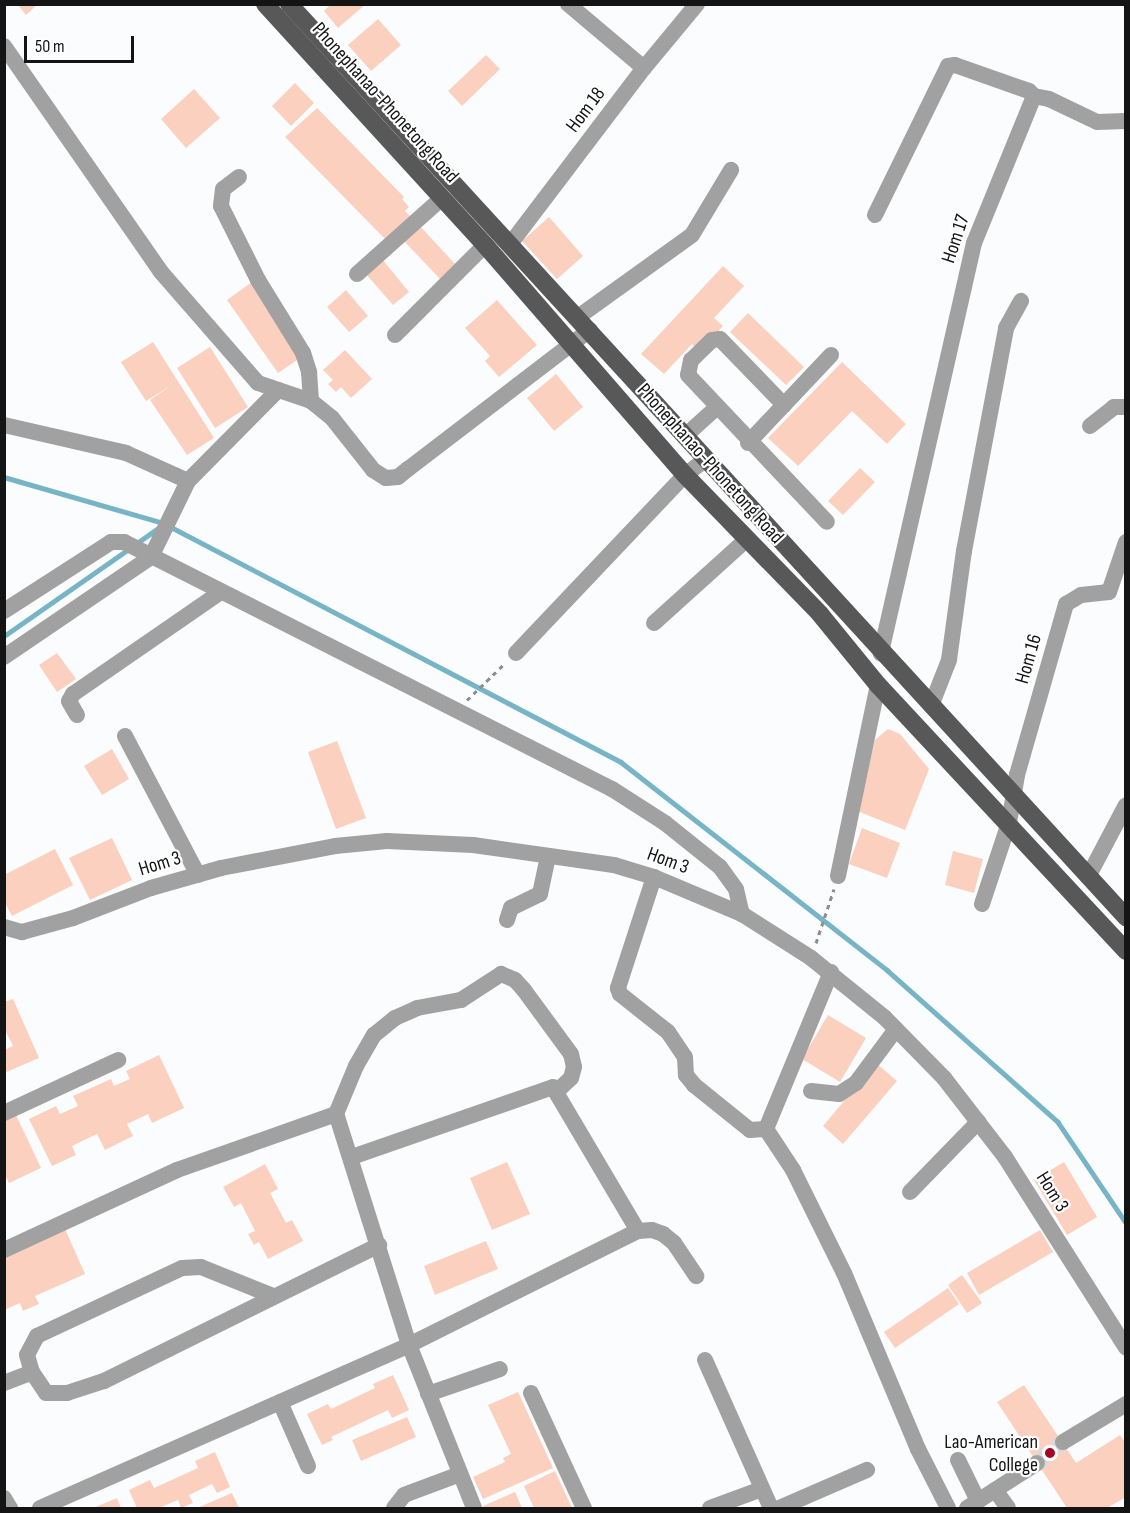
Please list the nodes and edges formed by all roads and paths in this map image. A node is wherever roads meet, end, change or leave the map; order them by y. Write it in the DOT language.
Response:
graph roads {
  1 [pos="265,4"];
  2 [pos="289,4"];
  3 [pos="568,4"];
  4 [pos="697,4"];
  5 [pos="4,46"];
  6 [pos="644,68"];
  7 [pos="1034,96"];
  8 [pos="1125,121"];
  9 [pos="731,170"];
  10 [pos="239,177"];
  11 [pos="442,198"];
  12 [pos="875,215"];
  13 [pos="511,243"];
  14 [pos="485,245"];
  15 [pos="357,274"];
  16 [pos="1021,301"];
  17 [pos="584,324"];
  18 [pos="395,335"];
  19 [pos="573,344"];
  20 [pos="831,356"];
  21 [pos="278,390"];
  22 [pos="311,401"];
  23 [pos="784,405"];
  24 [pos="1125,407"];
  25 [pos="716,408"];
  26 [pos="4,425"];
  27 [pos="1090,426"];
  28 [pos="685,436"];
  29 [pos="748,443"];
  30 [pos="706,459"];
  31 [pos="685,475"];
  32 [pos="187,485"];
  33 [pos="827,522"];
  34 [pos="747,539"];
  35 [pos="1125,542"];
  36 [pos="150,552"];
  37 [pos="220,592"];
  38 [pos="834,601"];
  39 [pos="4,610"];
  40 [pos="820,614"];
  41 [pos="654,623"];
  42 [pos="516,653"];
  43 [pos="881,654"];
  44 [pos="4,657"];
  45 [pos="879,685"];
  46 [pos="931,706"];
  47 [pos="455,712"];
  48 [pos="77,715"];
  49 [pos="125,736"];
  50 [pos="1013,793"];
  51 [pos="1125,805"];
  52 [pos="1009,823"];
  53 [pos="548,857"];
  54 [pos="198,874"];
  55 [pos="838,876"];
  56 [pos="654,877"];
  57 [pos="1088,877"];
  58 [pos="982,904"];
  59 [pos="742,915"];
  60 [pos="1125,917"];
  61 [pos="507,920"];
  62 [pos="6,929"];
  63 [pos="815,946"];
  64 [pos="1125,951"];
  65 [pos="831,972"];
  66 [pos="896,1029"];
  67 [pos="118,1060"];
  68 [pos="558,1089"];
  69 [pos="811,1091"];
  70 [pos="4,1113"];
  71 [pos="336,1114"];
  72 [pos="978,1122"];
  73 [pos="766,1129"];
  74 [pos="352,1157"];
  75 [pos="910,1192"];
  76 [pos="638,1232"];
  77 [pos="379,1245"];
  78 [pos="4,1250"];
  79 [pos="696,1276"];
  80 [pos="273,1296"];
  81 [pos="409,1345"];
  82 [pos="1125,1348"];
  83 [pos="705,1360"];
  84 [pos="500,1369"];
  85 [pos="32,1372"];
  86 [pos="4,1383"];
  87 [pos="531,1393"];
  88 [pos="428,1394"];
  89 [pos="280,1401"];
  90 [pos="1125,1404"];
  91 [pos="1063,1443"];
  92 [pos="958,1460"];
  93 [pos="1037,1462"];
  94 [pos="308,1466"];
  95 [pos="867,1470"];
  96 [pos="460,1474"];
  97 [pos="762,1489"];
  98 [pos="995,1490"];
  99 [pos="4,1498"];
  100 [pos="972,1505"];
  101 [pos="10,1509"];
  102 [pos="40,1509"];
  103 [pos="394,1509"];
  104 [pos="474,1509"];
  105 [pos="584,1509"];
  106 [pos="710,1509"];
  107 [pos="771,1509"];
  108 [pos="779,1509"];
  109 [pos="948,1509"];
  110 [pos="1008,1509"];
  1 -- 11 [label="main road, Phonephanao-Phonetong Road"];
  2 -- 13 [label="main road, Phonephanao-Phonetong Road"];
  3 -- 6 [label="street"];
  4 -- 6 [label="street, Hom 18"];
  5 -- 21 [label="street"];
  6 -- 13 [label="street, Hom 18"];
  7 -- 8 [label="street"];
  7 -- 12 [label="street"];
  7 -- 43 [label="street, Hom 17"];
  9 -- 17 [label="street"];
  10 -- 22 [label="street"];
  11 -- 14 [label="main road, Phonephanao-Phonetong Road"];
  11 -- 15 [label="street"];
  13 -- 17 [label="main road, Phonephanao-Phonetong Road"];
  14 -- 18 [label="street"];
  14 -- 19 [label="main road, Phonephanao-Phonetong Road"];
  16 -- 46 [label="street"];
  17 -- 19 [label="street"];
  17 -- 28 [label="main road, Phonephanao-Phonetong Road"];
  19 -- 22 [label="street"];
  19 -- 31 [label="main road, Phonephanao-Phonetong Road"];
  20 -- 23 [label="street"];
  21 -- 22 [label="street"];
  21 -- 32 [label="street"];
  23 -- 25 [label="street"];
  23 -- 29 [label="street"];
  24 -- 27 [label="street"];
  25 -- 28 [label="street"];
  25 -- 29 [label="street"];
  26 -- 32 [label="street"];
  28 -- 30 [label="main road, Phonephanao-Phonetong Road"];
  29 -- 33 [label="street"];
  30 -- 31 [label="street"];
  30 -- 38 [label="main road, Phonephanao-Phonetong Road"];
  31 -- 34 [label="main road, Phonephanao-Phonetong Road"];
  31 -- 42 [label="street"];
  32 -- 36 [label="street"];
  34 -- 40 [label="main road, Phonephanao-Phonetong Road"];
  34 -- 41 [label="street"];
  35 -- 50 [label="street, Hom 16"];
  36 -- 37 [label="street"];
  36 -- 39 [label="street"];
  36 -- 44 [label="street"];
  37 -- 47 [label="street"];
  37 -- 48 [label="street"];
  38 -- 40 [label="main road"];
  38 -- 43 [label="main road, Phonephanao-Phonetong Road"];
  40 -- 45 [label="main road, Phonephanao-Phonetong Road"];
  42 -- 47 [label="path"];
  43 -- 46 [label="main road, Phonephanao-Phonetong Road"];
  45 -- 52 [label="main road, Phonephanao-Phonetong Road"];
  45 -- 55 [label="street"];
  46 -- 50 [label="main road, Phonephanao-Phonetong Road"];
  47 -- 59 [label="street"];
  49 -- 54 [label="street"];
  50 -- 52 [label="street, Hom 16"];
  50 -- 57 [label="main road, Phonephanao-Phonetong Road"];
  51 -- 57 [label="street"];
  52 -- 58 [label="street, Hom 16"];
  52 -- 64 [label="main road, Phonephanao-Phonetong Road"];
  53 -- 54 [label="street, Hom 3"];
  53 -- 56 [label="street, Hom 3"];
  53 -- 61 [label="street"];
  54 -- 62 [label="street, Hom 3"];
  55 -- 63 [label="path"];
  56 -- 59 [label="street, Hom 3"];
  56 -- 73 [label="street"];
  57 -- 60 [label="main road, Phonephanao-Phonetong Road"];
  59 -- 65 [label="street, Hom 3"];
  65 -- 66 [label="street, Hom 3"];
  65 -- 73 [label="street"];
  66 -- 69 [label="street"];
  66 -- 72 [label="street, Hom 3"];
  67 -- 70 [label="street"];
  68 -- 71 [label="street"];
  68 -- 74 [label="street"];
  68 -- 76 [label="street"];
  71 -- 74 [label="street"];
  71 -- 78 [label="street"];
  72 -- 75 [label="street"];
  72 -- 82 [label="street, Hom 3"];
  73 -- 109 [label="street"];
  74 -- 77 [label="street"];
  76 -- 79 [label="street"];
  76 -- 81 [label="street"];
  77 -- 80 [label="street"];
  77 -- 81 [label="street"];
  80 -- 85 [label="street"];
  80 -- 85 [label="street"];
  81 -- 88 [label="street"];
  81 -- 89 [label="street"];
  83 -- 97 [label="street"];
  84 -- 88 [label="street"];
  85 -- 86 [label="street"];
  87 -- 105 [label="street"];
  88 -- 96 [label="street"];
  89 -- 94 [label="street"];
  89 -- 102 [label="street"];
  90 -- 91 [label="street"];
  92 -- 100 [label="street"];
  93 -- 98 [label="street"];
  95 -- 108 [label="street"];
  96 -- 103 [label="street"];
  96 -- 104 [label="street"];
  97 -- 106 [label="street"];
  97 -- 107 [label="street"];
  98 -- 100 [label="street"];
  98 -- 110 [label="street"];
  99 -- 101 [label="street"];
}
